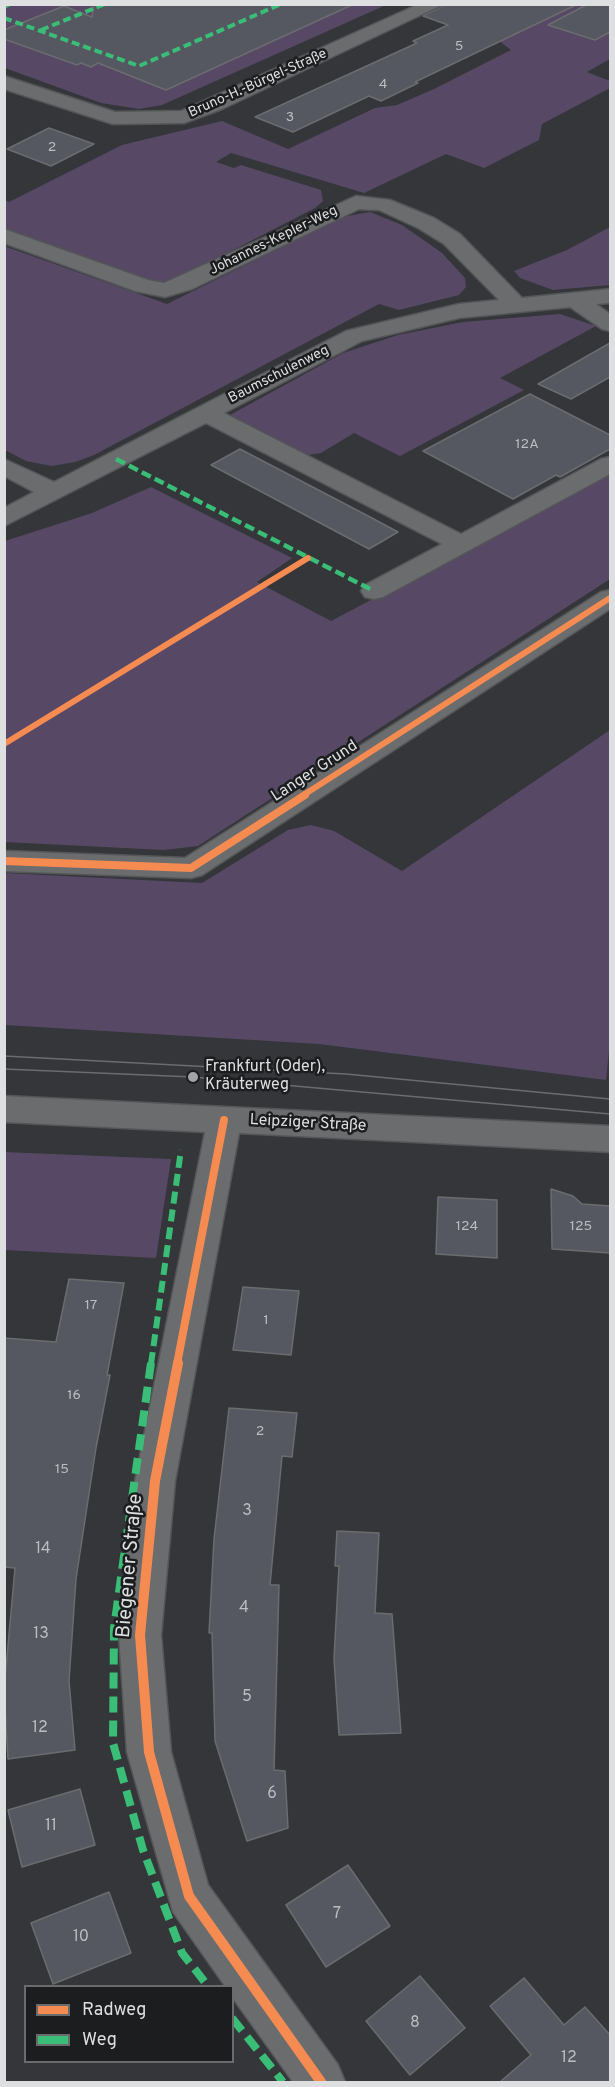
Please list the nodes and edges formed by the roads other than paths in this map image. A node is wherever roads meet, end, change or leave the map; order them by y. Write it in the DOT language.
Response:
graph roads {
  1 [pos="435,4"];
  2 [pos="4,82"];
  3 [pos="4,235"];
  4 [pos="610,296"];
  5 [pos="576,301"];
  6 [pos="518,307"];
  7 [pos="610,324"];
  8 [pos="205,413"];
  9 [pos="610,464"];
  10 [pos="4,466"];
  11 [pos="53,492"];
  12 [pos="4,518"];
  13 [pos="462,544"];
  14 [pos="374,591"];
  15 [pos="610,598"];
  16 [pos="4,861"];
  17 [pos="4,1109"];
  18 [pos="224,1120"];
  19 [pos="610,1139"];
  20 [pos="321,2082"];
  1 -- 2 [label="street, Bruno-H.-Bürgel-Straße"];
  3 -- 6 [label="street, Johannes-Kepler-Weg"];
  4 -- 5 [label="street, Baumschulenweg"];
  5 -- 6 [label="street, Baumschulenweg"];
  5 -- 7 [label="street"];
  6 -- 8 [label="street, Baumschulenweg"];
  8 -- 11 [label="street, Baumschulenweg"];
  8 -- 13 [label="street"];
  9 -- 13 [label="street"];
  10 -- 11 [label="street"];
  11 -- 12 [label="street, Baumschulenweg"];
  13 -- 14 [label="street"];
  15 -- 16 [label="street, Langer Grund"];
  17 -- 18 [label="street, Leipziger Straße"];
  18 -- 19 [label="street, Leipziger Straße"];
  18 -- 20 [label="street, Biegener Straße"];
}
